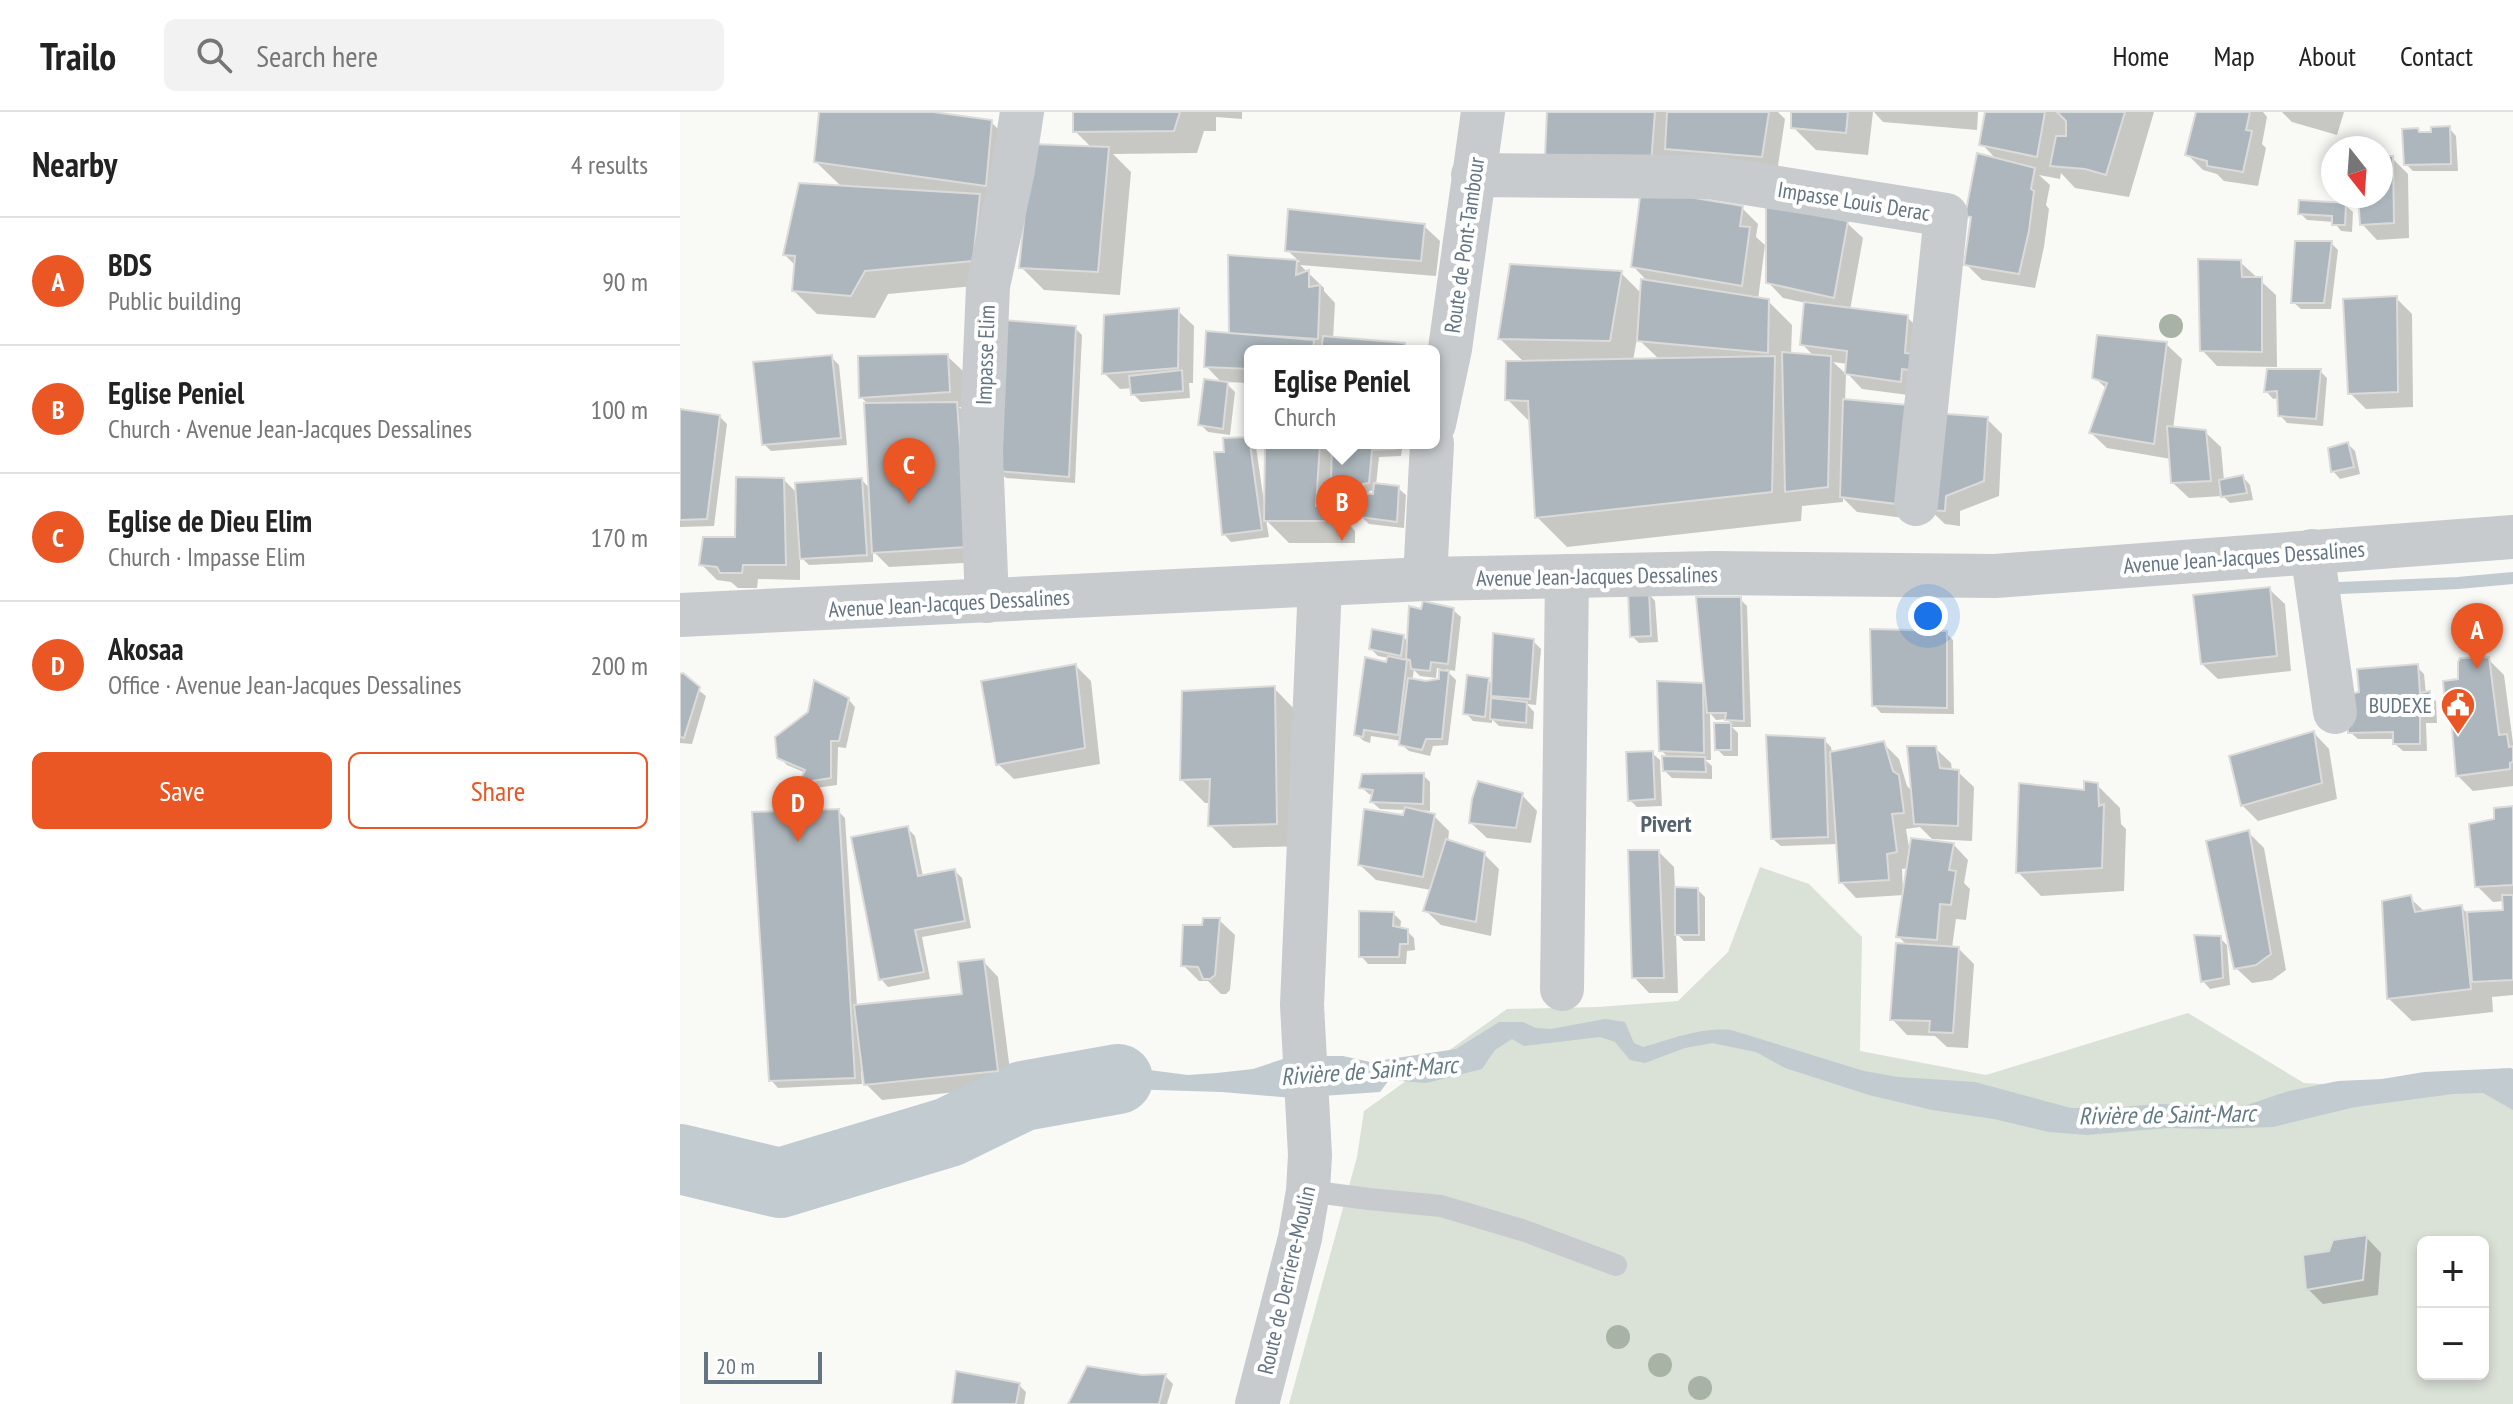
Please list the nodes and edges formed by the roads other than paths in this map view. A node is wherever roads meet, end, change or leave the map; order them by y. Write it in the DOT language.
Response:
graph roads {
  1 [pos="1022,112"];
  2 [pos="1483,112"];
  3 [pos="1473,175"];
  4 [pos="1440,396"];
  5 [pos="1432,449"];
  6 [pos="1916,504"];
  7 [pos="2513,537"];
  8 [pos="2312,551"];
  9 [pos="1567,576"];
  10 [pos="1425,579"];
  11 [pos="1320,584"];
  12 [pos="987,601"];
  13 [pos="680,615"];
  14 [pos="2335,712"];
  15 [pos="1562,989"];
  16 [pos="1309,1173"];
  17 [pos="1616,1265"];
  18 [pos="1257,1404"];
  1 -- 12 [label="street, Impasse Elim"];
  2 -- 3 [label="street, Route de Pont-Tambour"];
  3 -- 4 [label="street, Route de Pont-Tambour"];
  3 -- 6 [label="street, Impasse Louis Derac"];
  5 -- 10 [label="street"];
  7 -- 8 [label="street, Avenue Jean-Jacques Dessalines"];
  8 -- 9 [label="street, Avenue Jean-Jacques Dessalines"];
  8 -- 14 [label="street"];
  9 -- 10 [label="street, Avenue Jean-Jacques Dessalines"];
  9 -- 15 [label="street"];
  10 -- 11 [label="street, Avenue Jean-Jacques Dessalines"];
  11 -- 12 [label="street, Avenue Jean-Jacques Dessalines"];
  11 -- 16 [label="street, Route de Derriere-Moulin"];
  12 -- 13 [label="street, Avenue Jean-Jacques Dessalines"];
  16 -- 17 [label="lane"];
  16 -- 18 [label="street, Route de Derriere-Moulin"];
}
